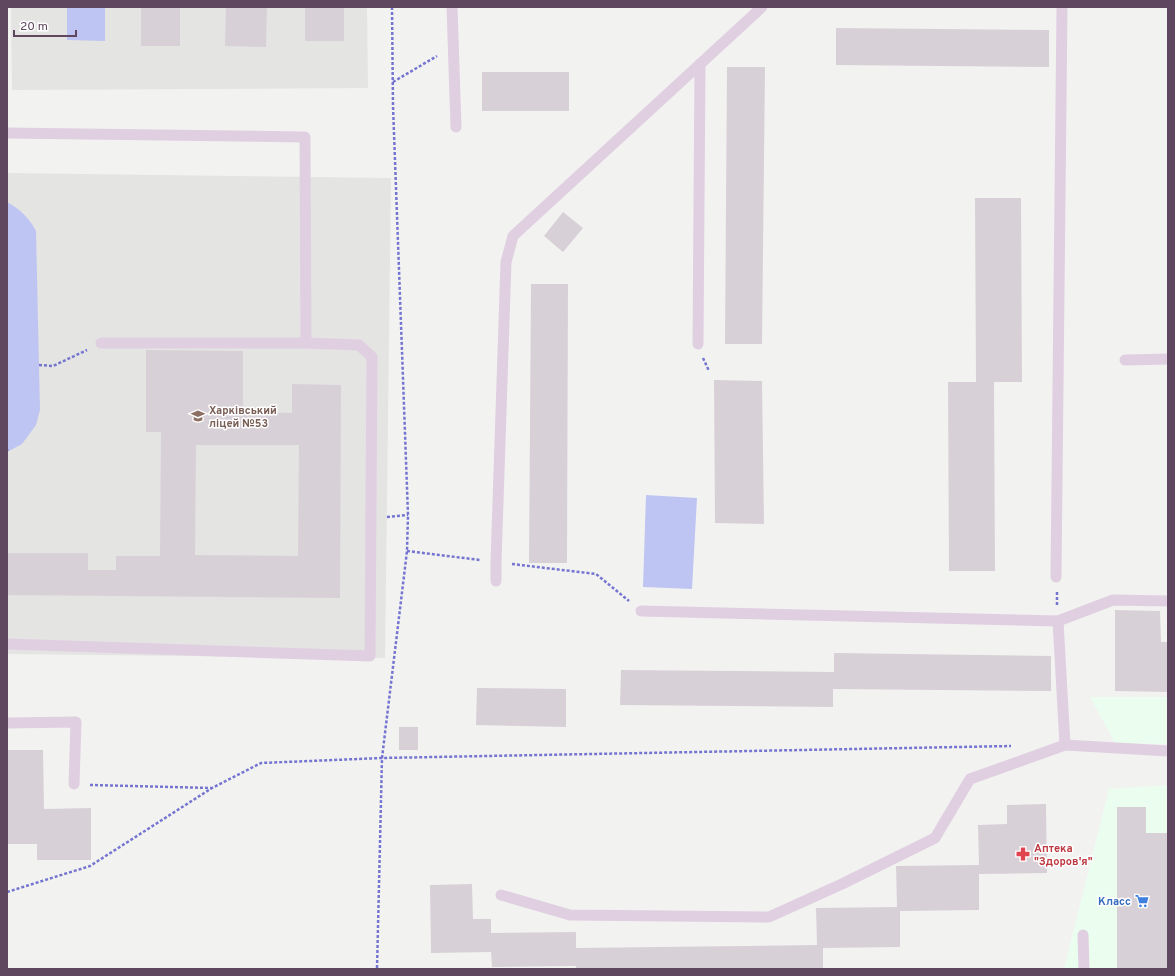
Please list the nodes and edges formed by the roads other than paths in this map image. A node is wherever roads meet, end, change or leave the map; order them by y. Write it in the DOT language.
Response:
graph roads {
  1 [pos="452,7"];
  2 [pos="762,7"];
  3 [pos="1062,7"];
  4 [pos="700,64"];
  5 [pos="456,127"];
  6 [pos="7,133"];
  7 [pos="101,343"];
  8 [pos="306,343"];
  9 [pos="698,344"];
  10 [pos="1168,359"];
  11 [pos="1125,360"];
  12 [pos="1056,578"];
  13 [pos="496,581"];
  14 [pos="1168,601"];
  15 [pos="641,611"];
  16 [pos="1058,621"];
  17 [pos="7,644"];
  18 [pos="7,724"];
  19 [pos="1065,745"];
  20 [pos="1168,751"];
  21 [pos="74,784"];
  22 [pos="501,895"];
  23 [pos="1083,935"];
  24 [pos="1084,969"];
  1 -- 5 [label="lane"];
  2 -- 4 [label="lane"];
  3 -- 12 [label="lane"];
  4 -- 9 [label="lane"];
  4 -- 13 [label="lane"];
  6 -- 8 [label="lane"];
  7 -- 8 [label="lane"];
  8 -- 17 [label="lane"];
  10 -- 11 [label="lane"];
  14 -- 16 [label="lane"];
  15 -- 16 [label="lane"];
  16 -- 19 [label="lane"];
  18 -- 21 [label="lane"];
  19 -- 20 [label="lane"];
  19 -- 22 [label="lane"];
  23 -- 24 [label="lane"];
}
